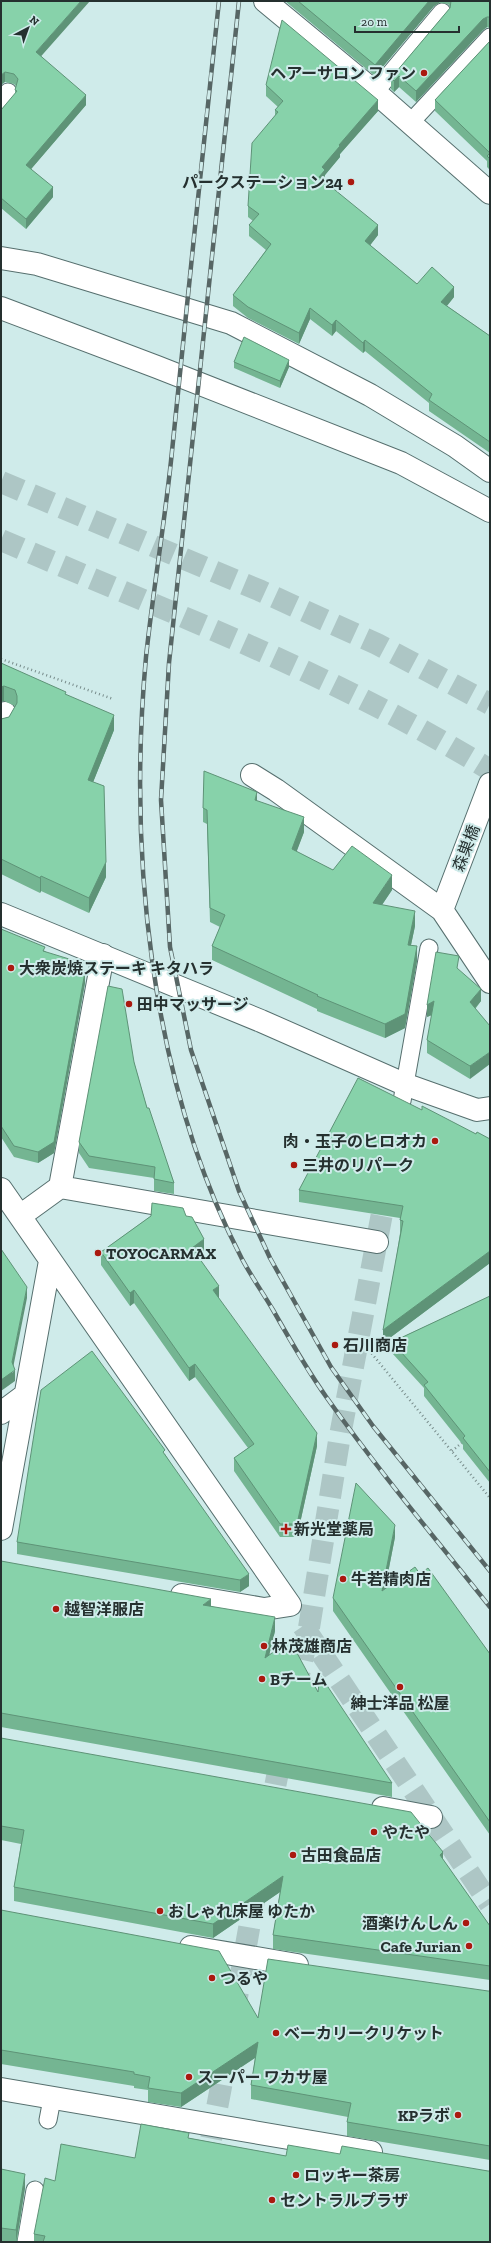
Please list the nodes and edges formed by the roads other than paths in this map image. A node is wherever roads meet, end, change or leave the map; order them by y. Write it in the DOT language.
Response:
graph roads {
  1 [pos="265,1"];
  2 [pos="442,12"];
  3 [pos="490,37"];
  4 [pos="375,92"];
  5 [pos="410,123"];
  6 [pos="490,193"];
  7 [pos="1,258"];
  8 [pos="1,308"];
  9 [pos="490,470"];
  10 [pos="490,511"];
  11 [pos="252,775"];
  12 [pos="490,784"];
  13 [pos="442,910"];
  14 [pos="1,914"];
  15 [pos="429,948"];
  16 [pos="103,955"];
  17 [pos="486,969"];
  18 [pos="403,1093"];
  19 [pos="490,1108"];
  20 [pos="60,1187"];
  21 [pos="1,1189"];
  22 [pos="20,1216"];
  23 [pos="377,1242"];
  24 [pos="50,1261"];
  25 [pos="25,1395"];
  26 [pos="1,1413"];
  27 [pos="1,1529"];
  28 [pos="164,1592"];
  29 [pos="360,1804"];
  30 [pos="431,1816"];
  31 [pos="173,1944"];
  32 [pos="321,1968"];
  33 [pos="1,2089"];
  34 [pos="52,2099"];
  35 [pos="48,2120"];
  36 [pos="388,2155"];
  37 [pos="35,2190"];
  38 [pos="26,2242"];
  1 -- 4 [label="street"];
  2 -- 4 [label="lane"];
  3 -- 5 [label="lane"];
  4 -- 5 [label="street"];
  5 -- 6 [label="street"];
  7 -- 9 [label="street"];
  8 -- 10 [label="street"];
  11 -- 13 [label="street"];
  12 -- 13 [label="street, 森巣橋"];
  13 -- 17 [label="street"];
  14 -- 16 [label="street"];
  15 -- 18 [label="lane"];
  16 -- 18 [label="street"];
  16 -- 20 [label="street"];
  18 -- 19 [label="street"];
  20 -- 22 [label="street"];
  20 -- 23 [label="street"];
  21 -- 22 [label="street"];
  22 -- 24 [label="street"];
  24 -- 25 [label="street"];
  24 -- 28 [label="street"];
  25 -- 26 [label="street"];
  25 -- 27 [label="street"];
  29 -- 30 [label="street"];
  31 -- 32 [label="street"];
  33 -- 34 [label="street"];
  34 -- 35 [label="lane"];
  34 -- 36 [label="street"];
  37 -- 38 [label="lane"];
}
